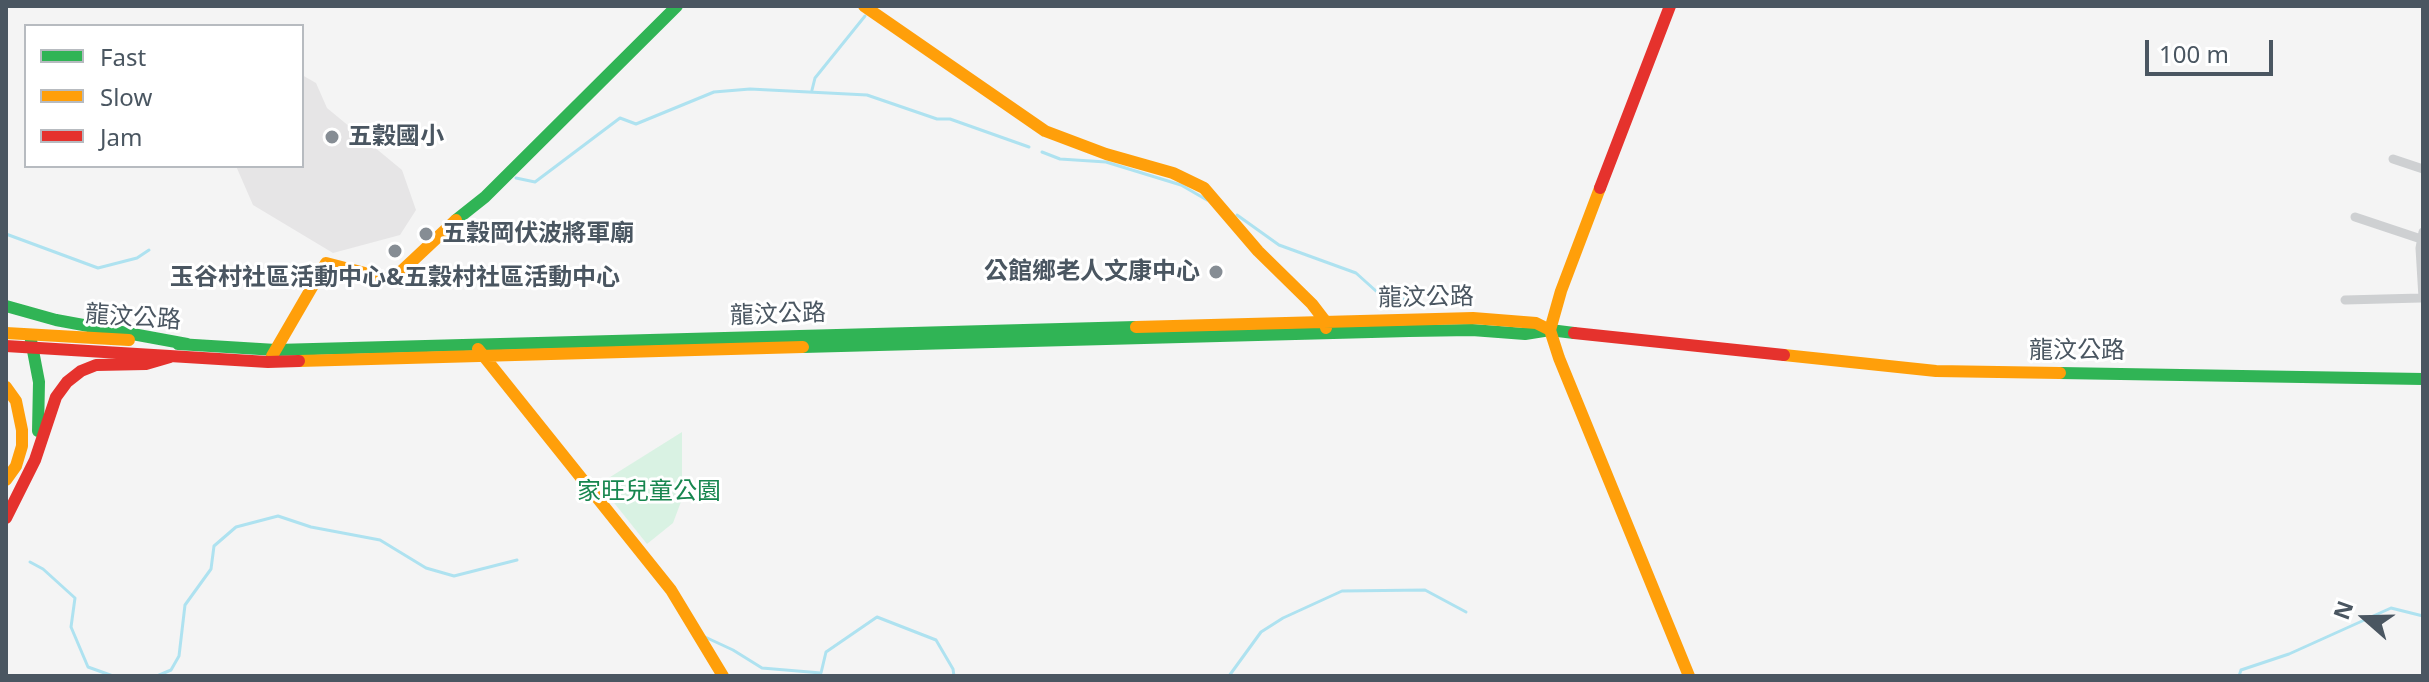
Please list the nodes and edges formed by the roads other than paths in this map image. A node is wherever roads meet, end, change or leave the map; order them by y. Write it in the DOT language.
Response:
graph roads {
  1 [pos="677,6"];
  2 [pos="864,6"];
  3 [pos="1670,6"];
  4 [pos="2393,159"];
  5 [pos="2423,169"];
  6 [pos="2355,217"];
  7 [pos="2422,236"];
  8 [pos="2422,298"];
  9 [pos="2345,300"];
  10 [pos="6,306"];
  11 [pos="1326,327"];
  12 [pos="1550,330"];
  13 [pos="6,333"];
  14 [pos="31,342"];
  15 [pos="187,344"];
  16 [pos="213,345"];
  17 [pos="6,346"];
  18 [pos="276,350"];
  19 [pos="479,351"];
  20 [pos="170,357"];
  21 [pos="211,359"];
  22 [pos="268,362"];
  23 [pos="2423,379"];
  24 [pos="6,387"];
  25 [pos="35,460"];
  26 [pos="6,480"];
  27 [pos="6,518"];
  28 [pos="723,676"];
  29 [pos="1689,676"];
  1 -- 18 [label="main road"];
  2 -- 11 [label="main road"];
  3 -- 12 [label="main road"];
  4 -- 5 [label="street"];
  6 -- 7 [label="street"];
  7 -- 8 [label="street"];
  8 -- 9 [label="street"];
  10 -- 15 [label="main road"];
  11 -- 12 [label="main road, 龍汶公路"];
  11 -- 19 [label="main road, 龍汶公路"];
  12 -- 23 [label="main road, 龍汶公路"];
  12 -- 29 [label="main road"];
  13 -- 14 [label="main road, 龍汶公路"];
  14 -- 15 [label="main road, 龍汶公路"];
  14 -- 17 [label="main road, 龍汶公路"];
  14 -- 20 [label="main road, 龍汶公路"];
  14 -- 25 [label="main road"];
  15 -- 16 [label="main road, 龍汶公路"];
  16 -- 18 [label="main road, 龍汶公路"];
  16 -- 21 [label="main road"];
  18 -- 19 [label="main road, 龍汶公路"];
  18 -- 22 [label="main road"];
  19 -- 22 [label="main road, 龍汶公路"];
  19 -- 28 [label="main road"];
  20 -- 21 [label="main road, 龍汶公路"];
  20 -- 25 [label="main road"];
  21 -- 22 [label="main road, 龍汶公路"];
  24 -- 26 [label="main road"];
  25 -- 27 [label="main road"];
}
